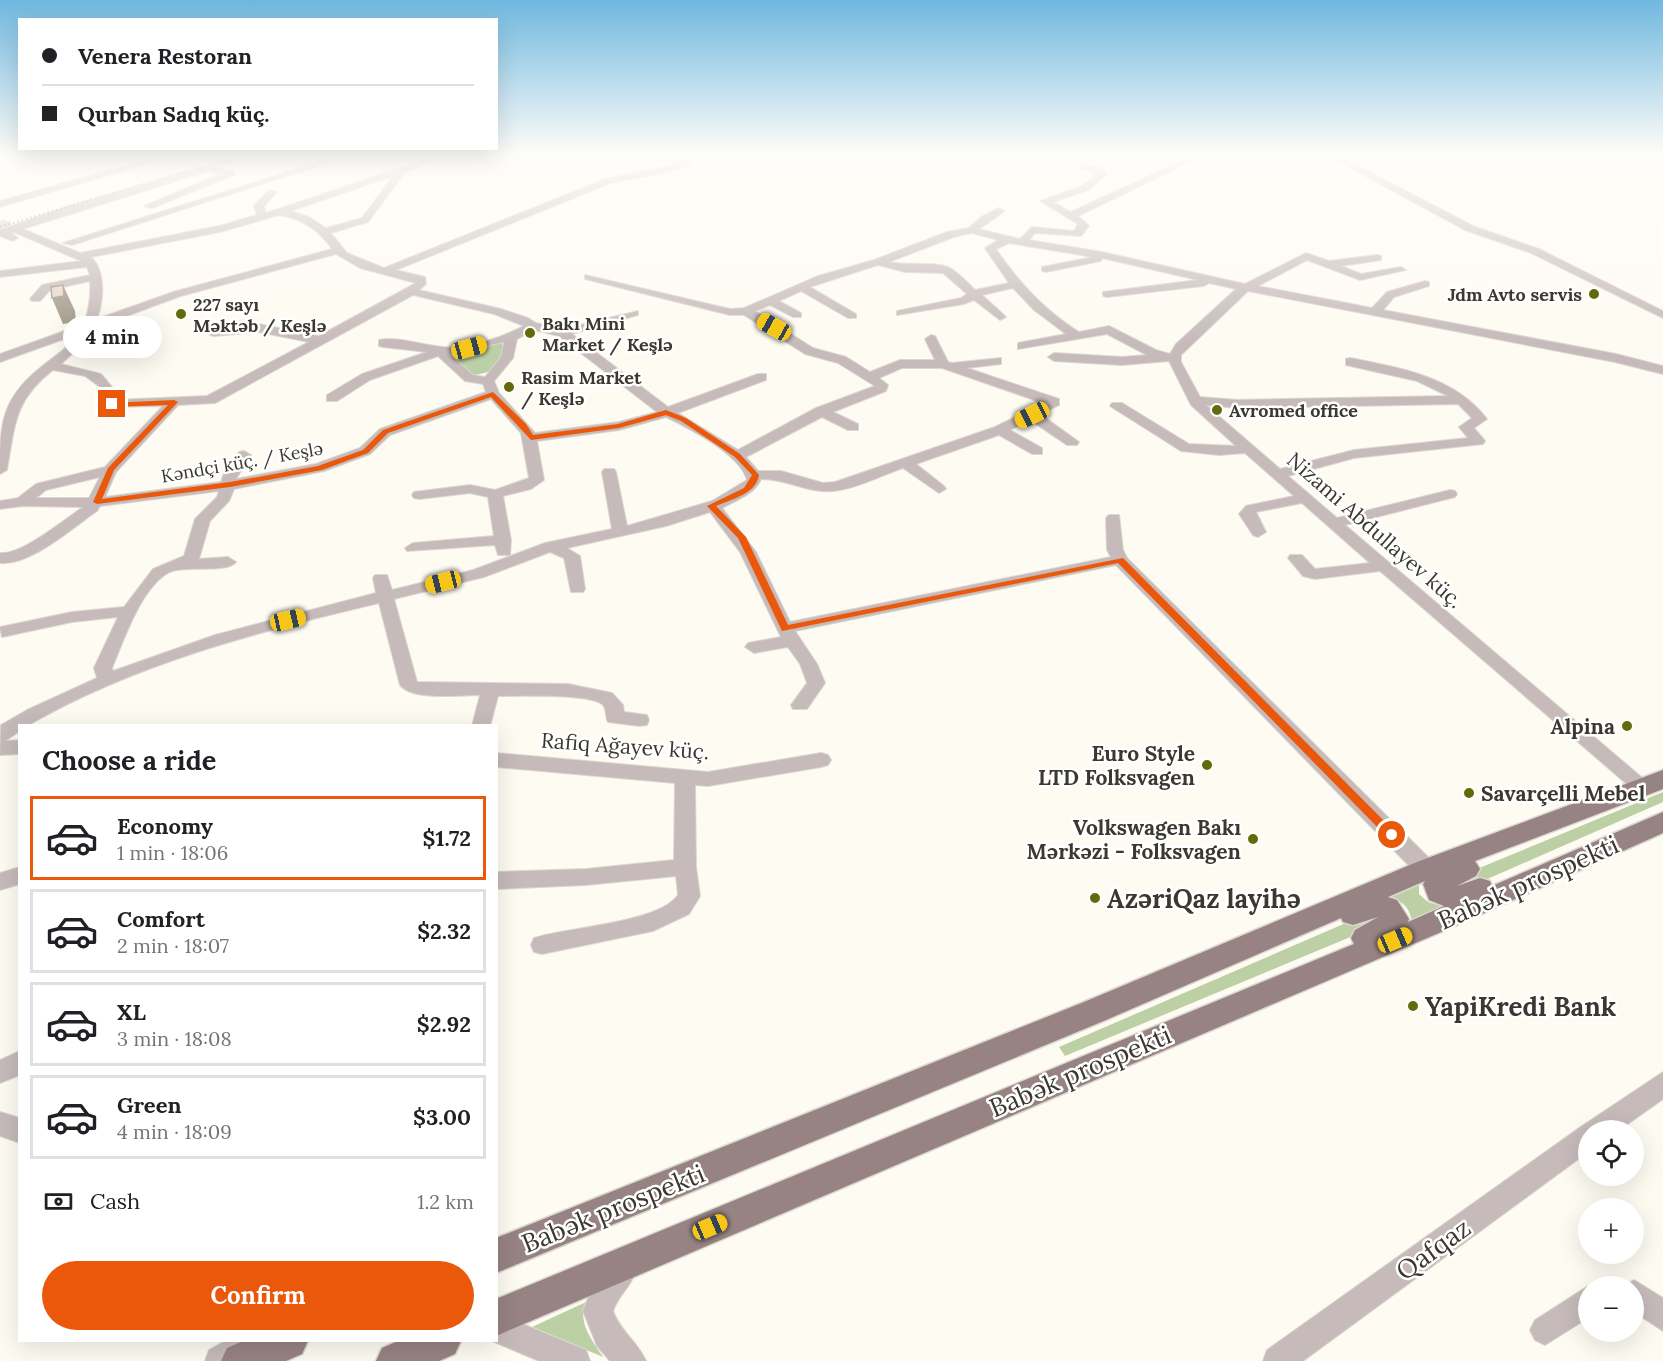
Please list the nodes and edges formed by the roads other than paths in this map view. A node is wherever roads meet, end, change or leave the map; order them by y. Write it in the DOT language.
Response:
graph roads {
  1 [pos="59,218"];
  2 [pos="118,218"];
  3 [pos="149,218"];
  4 [pos="260,218"];
  5 [pos="298,218"];
  6 [pos="366,218"];
  7 [pos="518,218"];
  8 [pos="987,218"];
  9 [pos="1076,218"];
  10 [pos="1449,218"];
  11 [pos="114,219"];
  12 [pos="972,230"];
  13 [pos="19,231"];
  14 [pos="323,232"];
  15 [pos="1008,240"];
  16 [pos="0,242"];
  17 [pos="1023,242"];
  18 [pos="68,243"];
  19 [pos="337,251"];
  20 [pos="1102,255"];
  21 [pos="88,256"];
  22 [pos="1377,258"];
  23 [pos="878,262"];
  24 [pos="1330,264"];
  25 [pos="860,267"];
  26 [pos="1046,269"];
  27 [pos="1401,270"];
  28 [pos="383,272"];
  29 [pos="0,274"];
  30 [pos="874,276"];
  31 [pos="96,278"];
  32 [pos="589,278"];
  33 [pos="1219,282"];
  34 [pos="1425,284"];
  35 [pos="1014,285"];
  36 [pos="801,287"];
  37 [pos="1247,287"];
  38 [pos="412,291"];
  39 [pos="975,294"];
  40 [pos="1107,294"];
  41 [pos="36,299"];
  42 [pos="770,300"];
  43 [pos="1377,310"];
  44 [pos="746,311"];
  45 [pos="634,313"];
  46 [pos="901,313"];
  47 [pos="797,315"];
  48 [pos="1663,315"];
  49 [pos="852,316"];
  50 [pos="1000,317"];
  51 [pos="92,325"];
  52 [pos="532,326"];
  53 [pos="214,332"];
  54 [pos="563,333"];
  55 [pos="1077,336"];
  56 [pos="510,337"];
  57 [pos="931,339"];
  58 [pos="319,340"];
  59 [pos="383,343"];
  60 [pos="1022,346"];
  61 [pos="441,351"];
  62 [pos="1054,357"];
  63 [pos="0,358"];
  64 [pos="1170,358"];
  65 [pos="997,361"];
  66 [pos="1350,362"];
  67 [pos="948,365"];
  68 [pos="52,366"];
  69 [pos="1663,370"];
  70 [pos="872,376"];
  71 [pos="762,377"];
  72 [pos="490,388"];
  73 [pos="332,398"];
  74 [pos="210,400"];
  75 [pos="1195,400"];
  76 [pos="1462,400"];
  77 [pos="174,402"];
  78 [pos="14,404"];
  79 [pos="224,405"];
  80 [pos="1117,406"];
  81 [pos="0,407"];
  82 [pos="822,411"];
  83 [pos="666,412"];
  84 [pos="1032,415"];
  85 [pos="853,427"];
  86 [pos="1000,430"];
  87 [pos="531,438"];
  88 [pos="1072,441"];
  89 [pos="1248,450"];
  90 [pos="1037,451"];
  91 [pos="244,455"];
  92 [pos="737,456"];
  93 [pos="906,463"];
  94 [pos="319,468"];
  95 [pos="0,470"];
  96 [pos="111,470"];
  97 [pos="609,472"];
  98 [pos="1277,474"];
  99 [pos="756,475"];
  100 [pos="230,484"];
  101 [pos="314,484"];
  102 [pos="939,489"];
  103 [pos="495,494"];
  104 [pos="1450,494"];
  105 [pos="419,495"];
  106 [pos="1305,498"];
  107 [pos="22,502"];
  108 [pos="97,502"];
  109 [pos="0,505"];
  110 [pos="711,506"];
  111 [pos="1114,518"];
  112 [pos="1334,523"];
  113 [pos="620,531"];
  114 [pos="1258,532"];
  115 [pos="503,540"];
  116 [pos="551,546"];
  117 [pos="414,549"];
  118 [pos="0,558"];
  119 [pos="1296,558"];
  120 [pos="1120,560"];
  121 [pos="509,561"];
  122 [pos="228,562"];
  123 [pos="184,564"];
  124 [pos="1385,566"];
  125 [pos="381,578"];
  126 [pos="577,589"];
  127 [pos="386,596"];
  128 [pos="130,612"];
  129 [pos="2,632"];
  130 [pos="789,635"];
  131 [pos="754,647"];
  132 [pos="106,680"];
  133 [pos="491,688"];
  134 [pos="800,705"];
  135 [pos="640,720"];
  136 [pos="482,724"];
  137 [pos="0,736"];
  138 [pos="18,747"];
  139 [pos="0,748"];
  140 [pos="498,760"];
  141 [pos="821,760"];
  142 [pos="685,779"];
  143 [pos="1645,787"];
  144 [pos="1663,822"];
  145 [pos="1598,851"];
  146 [pos="685,867"];
  147 [pos="1426,869"];
  148 [pos="18,876"];
  149 [pos="498,881"];
  150 [pos="0,882"];
  151 [pos="542,945"];
  152 [pos="1235,952"];
  153 [pos="1124,1053"];
  154 [pos="18,1063"];
  155 [pos="0,1072"];
  156 [pos="1663,1084"];
  157 [pos="1612,1120"];
  158 [pos="0,1124"];
  159 [pos="18,1130"];
  160 [pos="1578,1144"];
  161 [pos="666,1245"];
  162 [pos="498,1255"];
  163 [pos="1644,1302"];
  164 [pos="1578,1307"];
  165 [pos="1663,1316"];
  166 [pos="498,1317"];
  167 [pos="498,1329"];
  168 [pos="1545,1330"];
  169 [pos="253,1342"];
  170 [pos="287,1342"];
  171 [pos="440,1342"];
  172 [pos="220,1361"];
  173 [pos="240,1361"];
  174 [pos="395,1361"];
  175 [pos="575,1361"];
  176 [pos="631,1361"];
  177 [pos="1278,1361"];
  1 -- 13 [label="street"];
  2 -- 11 [label="street"];
  3 -- 18 [label="street"];
  4 -- 21 [label="street"];
  5 -- 14 [label="street"];
  6 -- 14 [label="street"];
  7 -- 28 [label="street"];
  8 -- 12 [label="street"];
  9 -- 17 [label="street"];
  10 -- 48 [label="street"];
  12 -- 15 [label="street"];
  12 -- 23 [label="street"];
  13 -- 16 [label="street"];
  13 -- 18 [label="street"];
  13 -- 21 [label="street"];
  14 -- 19 [label="street"];
  15 -- 17 [label="street"];
  15 -- 35 [label="street"];
  17 -- 20 [label="street"];
  18 -- 21 [label="street"];
  19 -- 28 [label="street"];
  19 -- 51 [label="street"];
  20 -- 26 [label="street"];
  20 -- 33 [label="street"];
  21 -- 29 [label="street"];
  21 -- 31 [label="street"];
  22 -- 24 [label="street"];
  23 -- 25 [label="street"];
  23 -- 39 [label="street"];
  24 -- 27 [label="street"];
  24 -- 37 [label="street"];
  25 -- 30 [label="street"];
  25 -- 36 [label="street"];
  28 -- 38 [label="street"];
  31 -- 41 [label="street"];
  31 -- 51 [label="street"];
  32 -- 44 [label="street"];
  33 -- 37 [label="street"];
  33 -- 40 [label="street"];
  34 -- 43 [label="street"];
  35 -- 39 [label="street"];
  35 -- 55 [label="street"];
  36 -- 42 [label="street"];
  36 -- 49 [label="street"];
  37 -- 43 [label="street"];
  37 -- 64 [label="street"];
  38 -- 52 [label="street"];
  38 -- 58 [label="street"];
  39 -- 46 [label="street"];
  39 -- 50 [label="street"];
  42 -- 44 [label="street"];
  42 -- 47 [label="street"];
  43 -- 69 [label="street"];
  44 -- 70 [label="street"];
  45 -- 54 [label="street"];
  51 -- 63 [label="street"];
  51 -- 68 [label="street"];
  52 -- 54 [label="street"];
  52 -- 56 [label="street"];
  53 -- 58 [label="street"];
  54 -- 83 [label="street"];
  55 -- 60 [label="street"];
  55 -- 64 [label="street"];
  56 -- 61 [label="street"];
  56 -- 72 [label="street"];
  57 -- 67 [label="street"];
  58 -- 74 [label="street"];
  59 -- 61 [label="street"];
  61 -- 72 [label="street"];
  61 -- 73 [label="street"];
  62 -- 64 [label="street"];
  64 -- 75 [label="street, Nizami Abdullayev küç."];
  65 -- 67 [label="street"];
  66 -- 76 [label="street"];
  67 -- 70 [label="street"];
  67 -- 84 [label="street"];
  68 -- 77 [label="street"];
  68 -- 78 [label="street"];
  70 -- 82 [label="street"];
  71 -- 83 [label="street"];
  72 -- 87 [label="street"];
  72 -- 94 [label="street, Kəndçi küç. / Keşlə"];
  74 -- 77 [label="street"];
  74 -- 79 [label="street"];
  75 -- 76 [label="street"];
  75 -- 89 [label="street, Nizami Abdullayev küç."];
  76 -- 98 [label="street"];
  77 -- 96 [label="street"];
  78 -- 81 [label="street"];
  78 -- 95 [label="street"];
  80 -- 89 [label="street"];
  82 -- 85 [label="street"];
  82 -- 92 [label="street"];
  83 -- 87 [label="street"];
  83 -- 92 [label="street"];
  84 -- 86 [label="street"];
  84 -- 88 [label="street"];
  86 -- 90 [label="street"];
  86 -- 93 [label="street"];
  87 -- 103 [label="street"];
  89 -- 98 [label="street, Nizami Abdullayev küç."];
  91 -- 100 [label="street"];
  92 -- 99 [label="street"];
  93 -- 99 [label="street"];
  93 -- 102 [label="street"];
  94 -- 100 [label="street, Kəndçi küç. / Keşlə"];
  94 -- 101 [label="street"];
  96 -- 107 [label="street"];
  96 -- 108 [label="street"];
  97 -- 113 [label="street"];
  98 -- 106 [label="street, Nizami Abdullayev küç."];
  99 -- 110 [label="street"];
  100 -- 108 [label="street, Kəndçi küç. / Keşlə"];
  100 -- 123 [label="street"];
  103 -- 105 [label="street"];
  103 -- 115 [label="street"];
  104 -- 112 [label="street"];
  106 -- 112 [label="street, Nizami Abdullayev küç."];
  106 -- 114 [label="street"];
  107 -- 108 [label="street, Kəndçi küç. / Keşlə"];
  107 -- 109 [label="street, Kəndçi küç. / Keşlə"];
  108 -- 118 [label="street"];
  110 -- 113 [label="street"];
  110 -- 130 [label="street"];
  111 -- 120 [label="street"];
  112 -- 124 [label="street, Nizami Abdullayev küç."];
  113 -- 116 [label="street"];
  115 -- 117 [label="street"];
  115 -- 121 [label="street"];
  116 -- 121 [label="street"];
  116 -- 126 [label="street"];
  119 -- 124 [label="street"];
  120 -- 130 [label="street"];
  120 -- 147 [label="street"];
  121 -- 127 [label="street"];
  122 -- 123 [label="street"];
  123 -- 128 [label="street"];
  124 -- 143 [label="street, Nizami Abdullayev küç."];
  125 -- 127 [label="street"];
  127 -- 132 [label="street"];
  127 -- 133 [label="street"];
  128 -- 129 [label="street"];
  128 -- 132 [label="street"];
  130 -- 131 [label="street"];
  130 -- 134 [label="street"];
  132 -- 137 [label="street"];
  133 -- 135 [label="street"];
  133 -- 136 [label="street"];
  138 -- 139 [label="street"];
  140 -- 142 [label="street, Rafiq Ağayev küç."];
  141 -- 142 [label="street, Rafiq Ağayev küç."];
  142 -- 146 [label="street"];
  143 -- 145 [label="main road"];
  143 -- 147 [label="main road, Babək prospekti"];
  144 -- 145 [label="main road, Babək prospekti"];
  145 -- 153 [label="main road, Babək prospekti"];
  146 -- 149 [label="street"];
  146 -- 151 [label="street"];
  147 -- 152 [label="main road, Babək prospekti"];
  148 -- 150 [label="street"];
  152 -- 153 [label="main road"];
  152 -- 162 [label="main road, Babək prospekti"];
  153 -- 161 [label="main road, Babək prospekti"];
  154 -- 155 [label="street"];
  156 -- 157 [label="street"];
  158 -- 159 [label="street"];
  160 -- 177 [label="street, Qafqaz"];
  161 -- 166 [label="main road, Babək prospekti"];
  161 -- 176 [label="street"];
  163 -- 165 [label="street"];
  164 -- 168 [label="street"];
  167 -- 175 [label="street"];
  169 -- 172 [label="street"];
  170 -- 173 [label="main road"];
  171 -- 174 [label="main road"];
}
